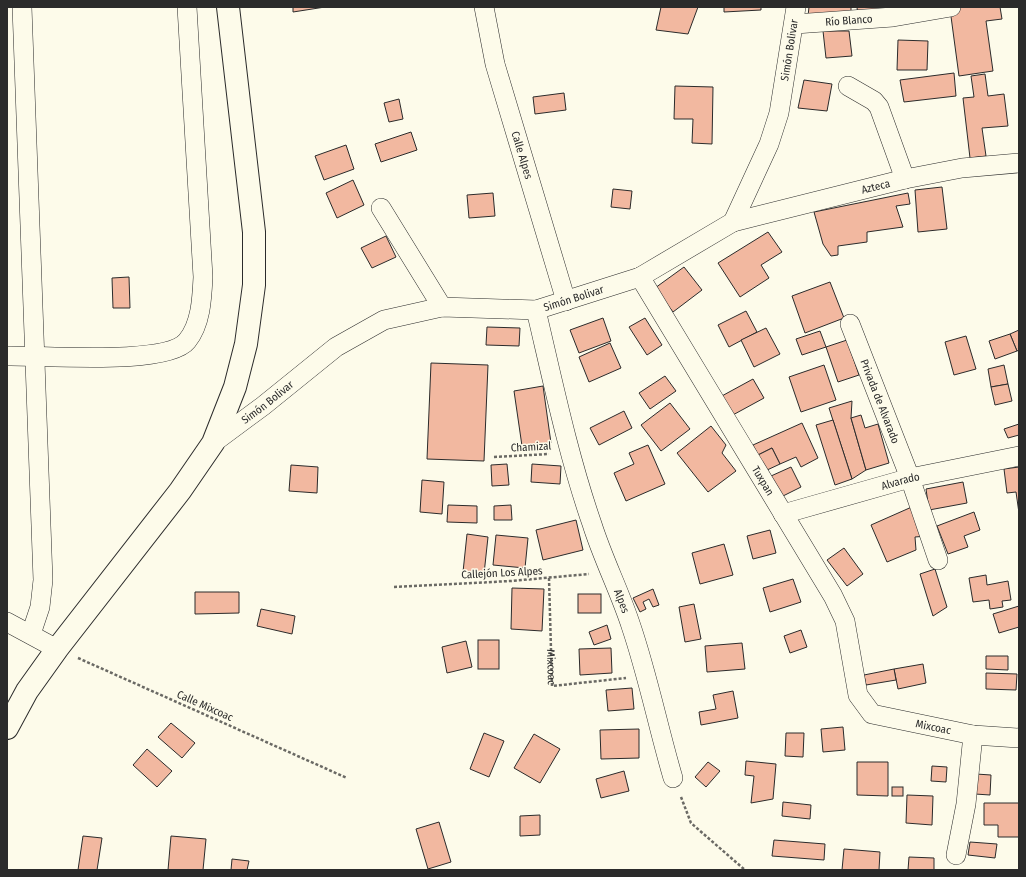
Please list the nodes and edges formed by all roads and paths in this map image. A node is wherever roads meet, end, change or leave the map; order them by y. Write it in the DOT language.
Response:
graph roads {
  1 [pos="22,7"];
  2 [pos="187,7"];
  3 [pos="228,7"];
  4 [pos="484,7"];
  5 [pos="951,7"];
  6 [pos="796,15"];
  7 [pos="848,86"];
  8 [pos="1019,163"];
  9 [pos="905,179"];
  10 [pos="381,208"];
  11 [pos="733,222"];
  12 [pos="640,277"];
  13 [pos="566,301"];
  14 [pos="442,307"];
  15 [pos="536,310"];
  16 [pos="850,324"];
  17 [pos="7,356"];
  18 [pos="34,356"];
  19 [pos="213,443"];
  20 [pos="570,453"];
  21 [pos="1019,456"];
  22 [pos="494,457"];
  23 [pos="910,478"];
  24 [pos="783,514"];
  25 [pos="938,560"];
  26 [pos="611,572"];
  27 [pos="549,578"];
  28 [pos="394,587"];
  29 [pos="7,622"];
  30 [pos="31,634"];
  31 [pos="57,649"];
  32 [pos="646,676"];
  33 [pos="858,695"];
  34 [pos="7,728"];
  35 [pos="973,735"];
  36 [pos="1019,738"];
  37 [pos="346,778"];
  38 [pos="673,778"];
  39 [pos="956,855"];
  40 [pos="745,870"];
  1 -- 18 [label="street"];
  2 -- 18 [label="street"];
  3 -- 19 [label="highway"];
  4 -- 13 [label="street, Calle Alpes"];
  5 -- 6 [label="street, Río Blanco"];
  6 -- 11 [label="street, Simón Bolivar"];
  7 -- 9 [label="street"];
  8 -- 9 [label="street, Azteca"];
  9 -- 11 [label="street, Azteca"];
  10 -- 14 [label="street"];
  11 -- 12 [label="street, Simón Bolivar"];
  12 -- 13 [label="street, Simón Bolivar"];
  12 -- 24 [label="street, Tuxpan"];
  13 -- 15 [label="street, Simón Bolivar"];
  14 -- 15 [label="street, Simón Bolivar"];
  14 -- 19 [label="street, Simón Bolivar"];
  15 -- 20 [label="street, Alpes"];
  16 -- 23 [label="street, Privada de Alvarado"];
  17 -- 18 [label="street"];
  18 -- 30 [label="street"];
  19 -- 31 [label="highway"];
  20 -- 22 [label="path, Chamizal"];
  20 -- 26 [label="street, Alpes"];
  21 -- 23 [label="street, Alvarado"];
  23 -- 24 [label="street, Alvarado"];
  23 -- 25 [label="street, Privada de Alvarado"];
  24 -- 33 [label="street, Tuxpan"];
  26 -- 27 [label="path, Callejón Los Alpes"];
  26 -- 32 [label="street, Alpes"];
  27 -- 28 [label="path, Callejón Los Alpes"];
  27 -- 32 [label="path, Mixcoac"];
  29 -- 30 [label="street"];
  30 -- 31 [label="street"];
  31 -- 34 [label="highway"];
  31 -- 37 [label="path, Calle Mixcoac"];
  32 -- 38 [label="street, Alpes"];
  33 -- 35 [label="street, Mixcoac"];
  35 -- 36 [label="street, Mixcoac"];
  35 -- 39 [label="street"];
  38 -- 40 [label="path"];
}
